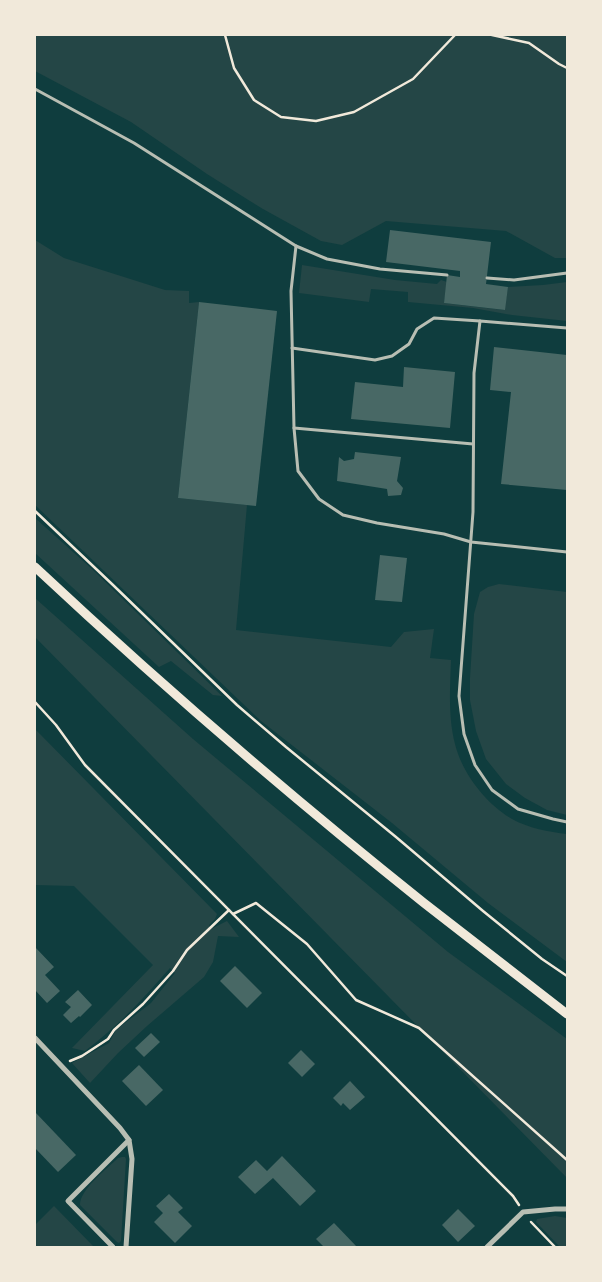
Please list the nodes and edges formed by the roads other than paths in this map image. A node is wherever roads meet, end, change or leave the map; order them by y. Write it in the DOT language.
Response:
graph roads {
  1 [pos="35,89"];
  2 [pos="296,246"];
  3 [pos="567,273"];
  4 [pos="447,275"];
  5 [pos="487,278"];
  6 [pos="480,321"];
  7 [pos="567,328"];
  8 [pos="292,348"];
  9 [pos="294,428"];
  10 [pos="474,444"];
  11 [pos="471,542"];
  12 [pos="567,552"];
  13 [pos="35,567"];
  14 [pos="567,822"];
  15 [pos="567,1014"];
  16 [pos="35,1038"];
  17 [pos="129,1140"];
  18 [pos="567,1209"];
  19 [pos="113,1247"];
  20 [pos="126,1247"];
  21 [pos="487,1247"];
  1 -- 2 [label="lane"];
  2 -- 4 [label="lane"];
  2 -- 8 [label="lane"];
  3 -- 5 [label="lane"];
  6 -- 7 [label="lane"];
  6 -- 8 [label="lane"];
  6 -- 10 [label="lane"];
  8 -- 9 [label="lane"];
  9 -- 10 [label="lane"];
  9 -- 11 [label="lane"];
  10 -- 11 [label="lane"];
  11 -- 12 [label="lane"];
  11 -- 14 [label="lane"];
  13 -- 15 [label="main road"];
  16 -- 17 [label="street"];
  17 -- 19 [label="street"];
  17 -- 20 [label="street"];
  18 -- 21 [label="street"];
}
